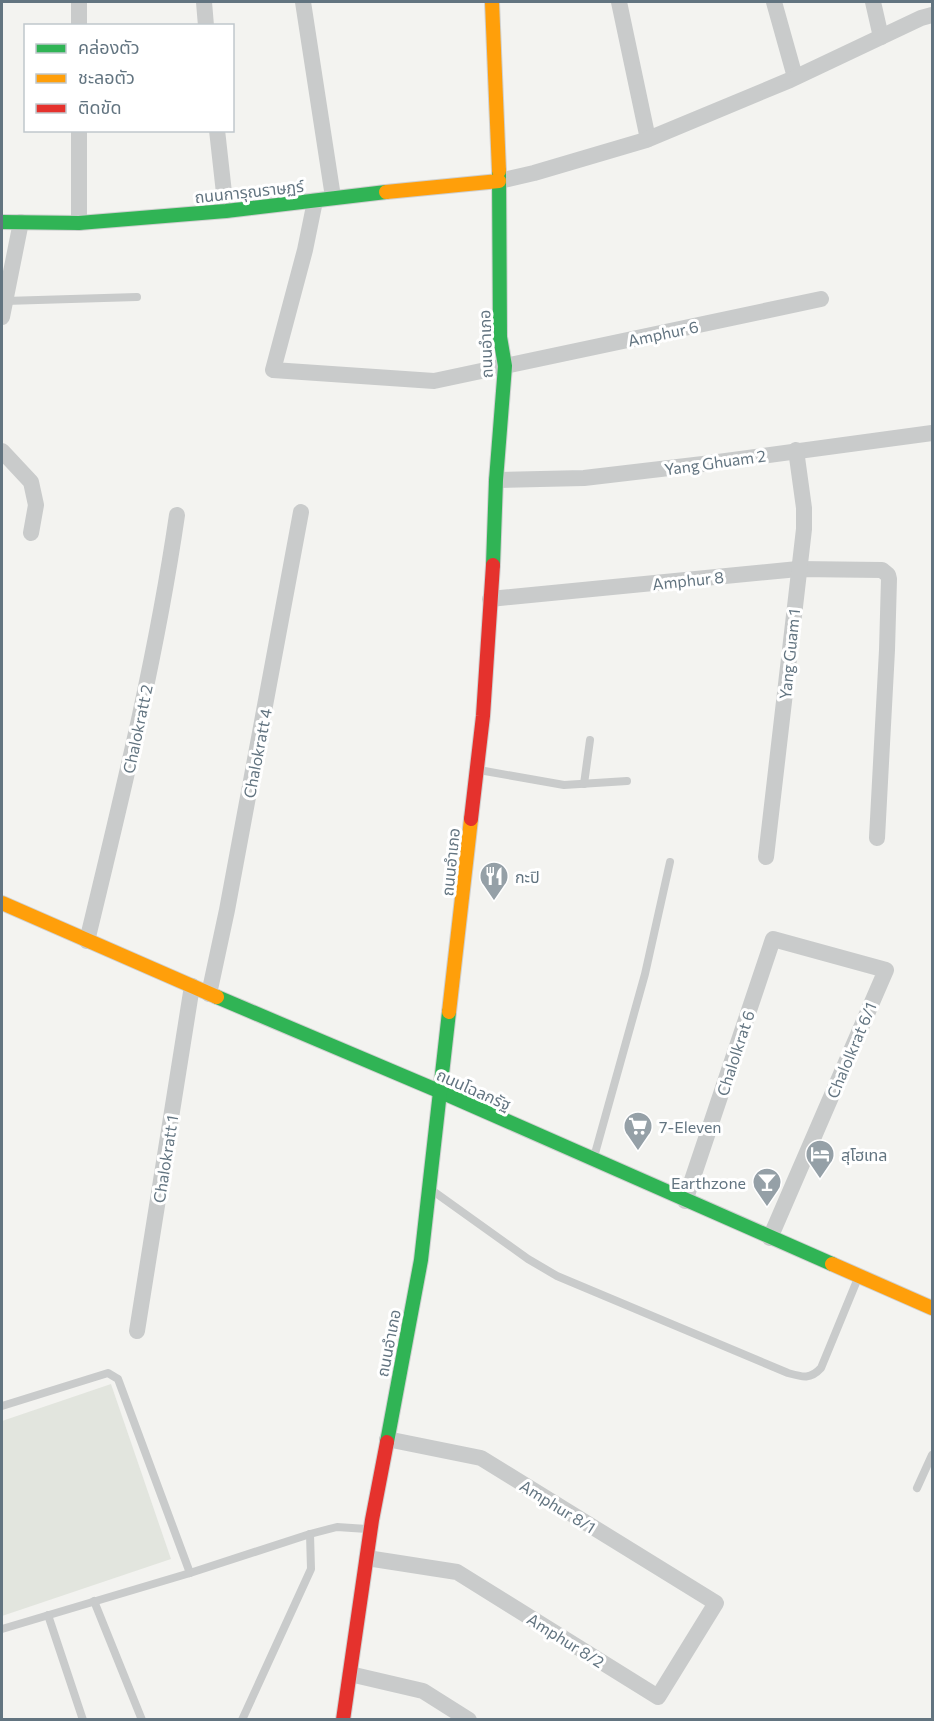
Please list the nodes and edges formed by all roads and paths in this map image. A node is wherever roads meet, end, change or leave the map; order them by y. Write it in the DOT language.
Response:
graph roads {
  1 [pos="79,2"];
  2 [pos="204,2"];
  3 [pos="303,2"];
  4 [pos="492,2"];
  5 [pos="619,2"];
  6 [pos="774,2"];
  7 [pos="873,2"];
  8 [pos="933,15"];
  9 [pos="79,24"];
  10 [pos="206,24"];
  11 [pos="881,37"];
  12 [pos="795,77"];
  13 [pos="79,132"];
  14 [pos="217,132"];
  15 [pos="648,139"];
  16 [pos="499,181"];
  17 [pos="333,197"];
  18 [pos="315,201"];
  19 [pos="226,211"];
  20 [pos="2,222"];
  21 [pos="21,222"];
  22 [pos="79,223"];
  23 [pos="137,297"];
  24 [pos="821,299"];
  25 [pos="3,309"];
  26 [pos="505,366"];
  27 [pos="933,433"];
  28 [pos="796,450"];
  29 [pos="2,451"];
  30 [pos="496,480"];
  31 [pos="301,512"];
  32 [pos="177,515"];
  33 [pos="31,533"];
  34 [pos="798,569"];
  35 [pos="490,599"];
  36 [pos="590,740"];
  37 [pos="477,769"];
  38 [pos="627,781"];
  39 [pos="584,784"];
  40 [pos="876,838"];
  41 [pos="766,857"];
  42 [pos="670,862"];
  43 [pos="2,903"];
  44 [pos="773,939"];
  45 [pos="87,941"];
  46 [pos="192,987"];
  47 [pos="209,994"];
  48 [pos="441,1092"];
  49 [pos="594,1160"];
  50 [pos="430,1188"];
  51 [pos="685,1201"];
  52 [pos="770,1238"];
  53 [pos="858,1277"];
  54 [pos="933,1308"];
  55 [pos="137,1331"];
  56 [pos="2,1406"];
  57 [pos="387,1439"];
  58 [pos="933,1455"];
  59 [pos="917,1488"];
  60 [pos="371,1529"];
  61 [pos="310,1534"];
  62 [pos="367,1558"];
  63 [pos="190,1573"];
  64 [pos="94,1601"];
  65 [pos="716,1604"];
  66 [pos="48,1615"];
  67 [pos="2,1629"];
  68 [pos="350,1674"];
  69 [pos="83,1719"];
  70 [pos="142,1719"];
  71 [pos="242,1719"];
  72 [pos="344,1719"];
  73 [pos="469,1719"];
  1 -- 9 [label="street"];
  2 -- 10 [label="street"];
  3 -- 17 [label="street"];
  4 -- 16 [label="street, ถนนอำเภอ"];
  5 -- 15 [label="street"];
  6 -- 12 [label="street"];
  7 -- 11 [label="street"];
  8 -- 11 [label="street"];
  11 -- 12 [label="street"];
  12 -- 15 [label="street"];
  13 -- 22 [label="street"];
  14 -- 19 [label="street"];
  15 -- 16 [label="street"];
  16 -- 17 [label="street, ถนนการุณราษฏร์"];
  16 -- 26 [label="street, ถนนอำเภอ"];
  17 -- 18 [label="street, ถนนการุณราษฏร์"];
  18 -- 19 [label="street, ถนนการุณราษฏร์"];
  18 -- 26 [label="street, Amphur 6"];
  19 -- 22 [label="street, ถนนการุณราษฏร์"];
  20 -- 21 [label="street, ถนนการุณราษฏร์"];
  21 -- 22 [label="street, ถนนการุณราษฏร์"];
  21 -- 25 [label="street"];
  23 -- 25 [label="lane"];
  24 -- 26 [label="street, Amphur 6"];
  26 -- 30 [label="street, ถนนอำเภอ"];
  27 -- 28 [label="street, Yang Ghuam 2"];
  28 -- 30 [label="street, Yang Ghuam 2"];
  28 -- 34 [label="street, Yang Guam 1"];
  29 -- 33 [label="street"];
  30 -- 35 [label="street, ถนนอำเภอ"];
  31 -- 47 [label="street, Chalokratt 4"];
  32 -- 45 [label="street, Chalokratt 2"];
  34 -- 35 [label="street, Amphur 8"];
  34 -- 40 [label="street, Amphur 8"];
  34 -- 41 [label="street, Yang Guam 1"];
  35 -- 37 [label="street, ถนนอำเภอ"];
  36 -- 39 [label="lane"];
  37 -- 39 [label="lane"];
  37 -- 48 [label="street, ถนนอำเภอ"];
  38 -- 39 [label="lane"];
  42 -- 49 [label="lane"];
  43 -- 45 [label="street, ถนนโฉลกรัฐ"];
  44 -- 51 [label="street, Chalolkrat 6"];
  44 -- 52 [label="street, Chalolkrat 6/1"];
  45 -- 46 [label="street, ถนนโฉลกรัฐ"];
  46 -- 47 [label="street, ถนนโฉลกรัฐ"];
  46 -- 55 [label="street, Chalokratt 1"];
  47 -- 48 [label="street, ถนนโฉลกรัฐ"];
  48 -- 49 [label="street, ถนนโฉลกรัฐ"];
  48 -- 50 [label="street, ถนนอำเภอ"];
  49 -- 51 [label="street, ถนนโฉลกรัฐ"];
  50 -- 53 [label="lane"];
  50 -- 57 [label="street, ถนนอำเภอ"];
  51 -- 52 [label="street, ถนนโฉลกรัฐ"];
  52 -- 53 [label="street, ถนนโฉลกรัฐ"];
  53 -- 54 [label="street, ถนนโฉลกรัฐ"];
  56 -- 63 [label="lane"];
  57 -- 60 [label="street, ถนนอำเภอ"];
  57 -- 65 [label="street, Amphur 8/1"];
  58 -- 59 [label="lane"];
  60 -- 61 [label="lane"];
  60 -- 62 [label="street, ถนนอำเภอ"];
  61 -- 63 [label="lane"];
  61 -- 71 [label="lane"];
  62 -- 65 [label="street, Amphur 8/2"];
  62 -- 68 [label="street, ถนนอำเภอ"];
  63 -- 64 [label="lane"];
  64 -- 66 [label="lane"];
  64 -- 70 [label="lane"];
  66 -- 67 [label="lane"];
  66 -- 69 [label="lane"];
  68 -- 72 [label="street, ถนนอำเภอ"];
  68 -- 73 [label="street"];
}
